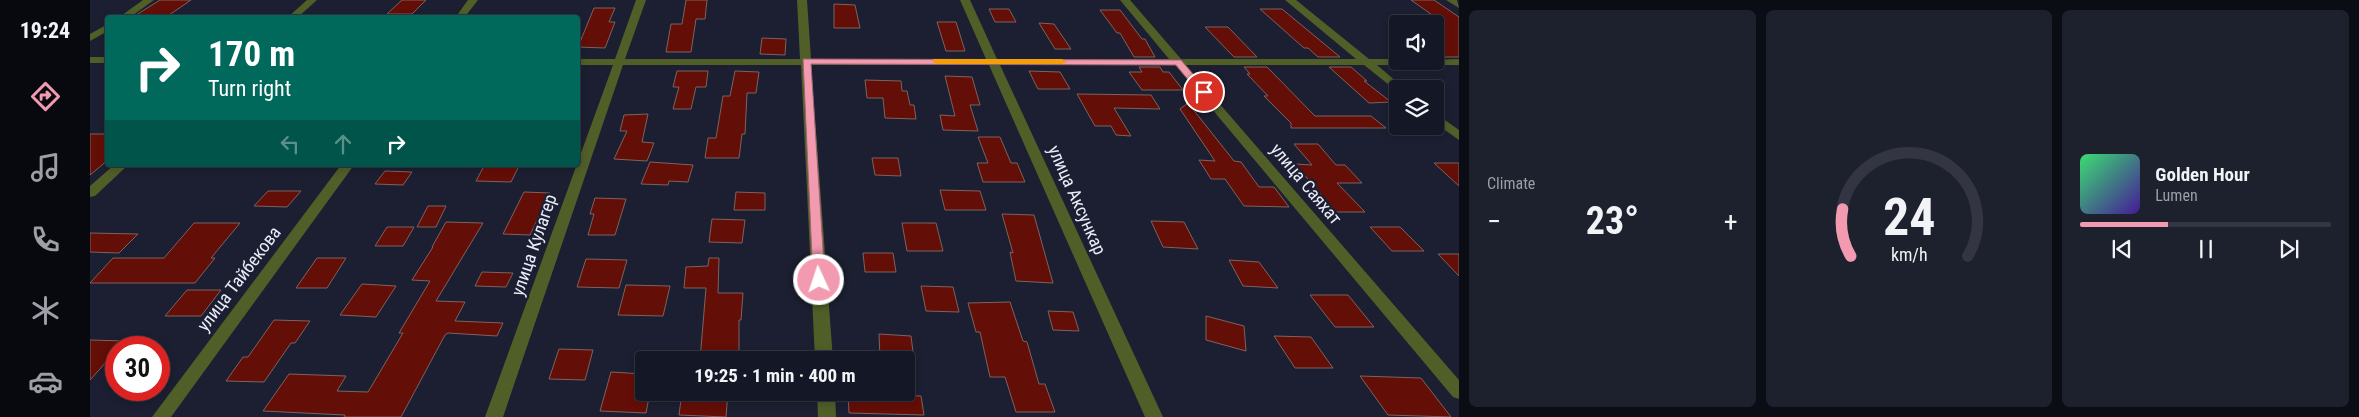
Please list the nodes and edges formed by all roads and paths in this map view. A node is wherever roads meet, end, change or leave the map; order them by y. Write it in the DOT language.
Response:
graph roads {
  1 [pos="149,0"];
  2 [pos="312,0"];
  3 [pos="473,0"];
  4 [pos="641,0"];
  5 [pos="802,0"];
  6 [pos="965,0"];
  7 [pos="1125,0"];
  8 [pos="1290,0"];
  9 [pos="1451,0"];
  10 [pos="1459,5"];
  11 [pos="126,15"];
  12 [pos="295,15"];
  13 [pos="461,15"];
  14 [pos="105,29"];
  15 [pos="90,38"];
  16 [pos="90,60"];
  17 [pos="105,60"];
  18 [pos="806,61"];
  19 [pos="994,61"];
  20 [pos="580,62"];
  21 [pos="618,62"];
  22 [pos="1178,62"];
  23 [pos="1368,62"];
  24 [pos="1459,62"];
  25 [pos="1389,80"];
  26 [pos="1444,124"];
  27 [pos="1459,136"];
  28 [pos="120,167"];
  29 [pos="347,167"];
  30 [pos="90,193"];
  31 [pos="823,351"];
  32 [pos="1459,392"];
  33 [pos="826,401"];
  34 [pos="161,417"];
  35 [pos="494,417"];
  36 [pos="827,417"];
  37 [pos="1154,417"];
  1 -- 11 [label="street"];
  2 -- 12 [label="street"];
  3 -- 13 [label="street"];
  4 -- 21 [label="street, улица Кулагер"];
  5 -- 18 [label="street"];
  6 -- 19 [label="street, улица Аксункар"];
  7 -- 22 [label="street, улица Саяхат"];
  8 -- 23 [label="street"];
  9 -- 10 [label="street"];
  14 -- 15 [label="street"];
  16 -- 17 [label="street"];
  18 -- 19 [label="street"];
  18 -- 21 [label="street"];
  18 -- 31 [label="street"];
  19 -- 22 [label="street"];
  19 -- 37 [label="street, улица Аксункар"];
  20 -- 21 [label="street"];
  21 -- 35 [label="street, улица Кулагер"];
  22 -- 23 [label="street"];
  22 -- 32 [label="street, улица Саяхат"];
  23 -- 24 [label="street"];
  23 -- 25 [label="street"];
  26 -- 27 [label="street"];
  28 -- 30 [label="street"];
  29 -- 34 [label="street, улица Тайбекова"];
  33 -- 36 [label="street"];
}
